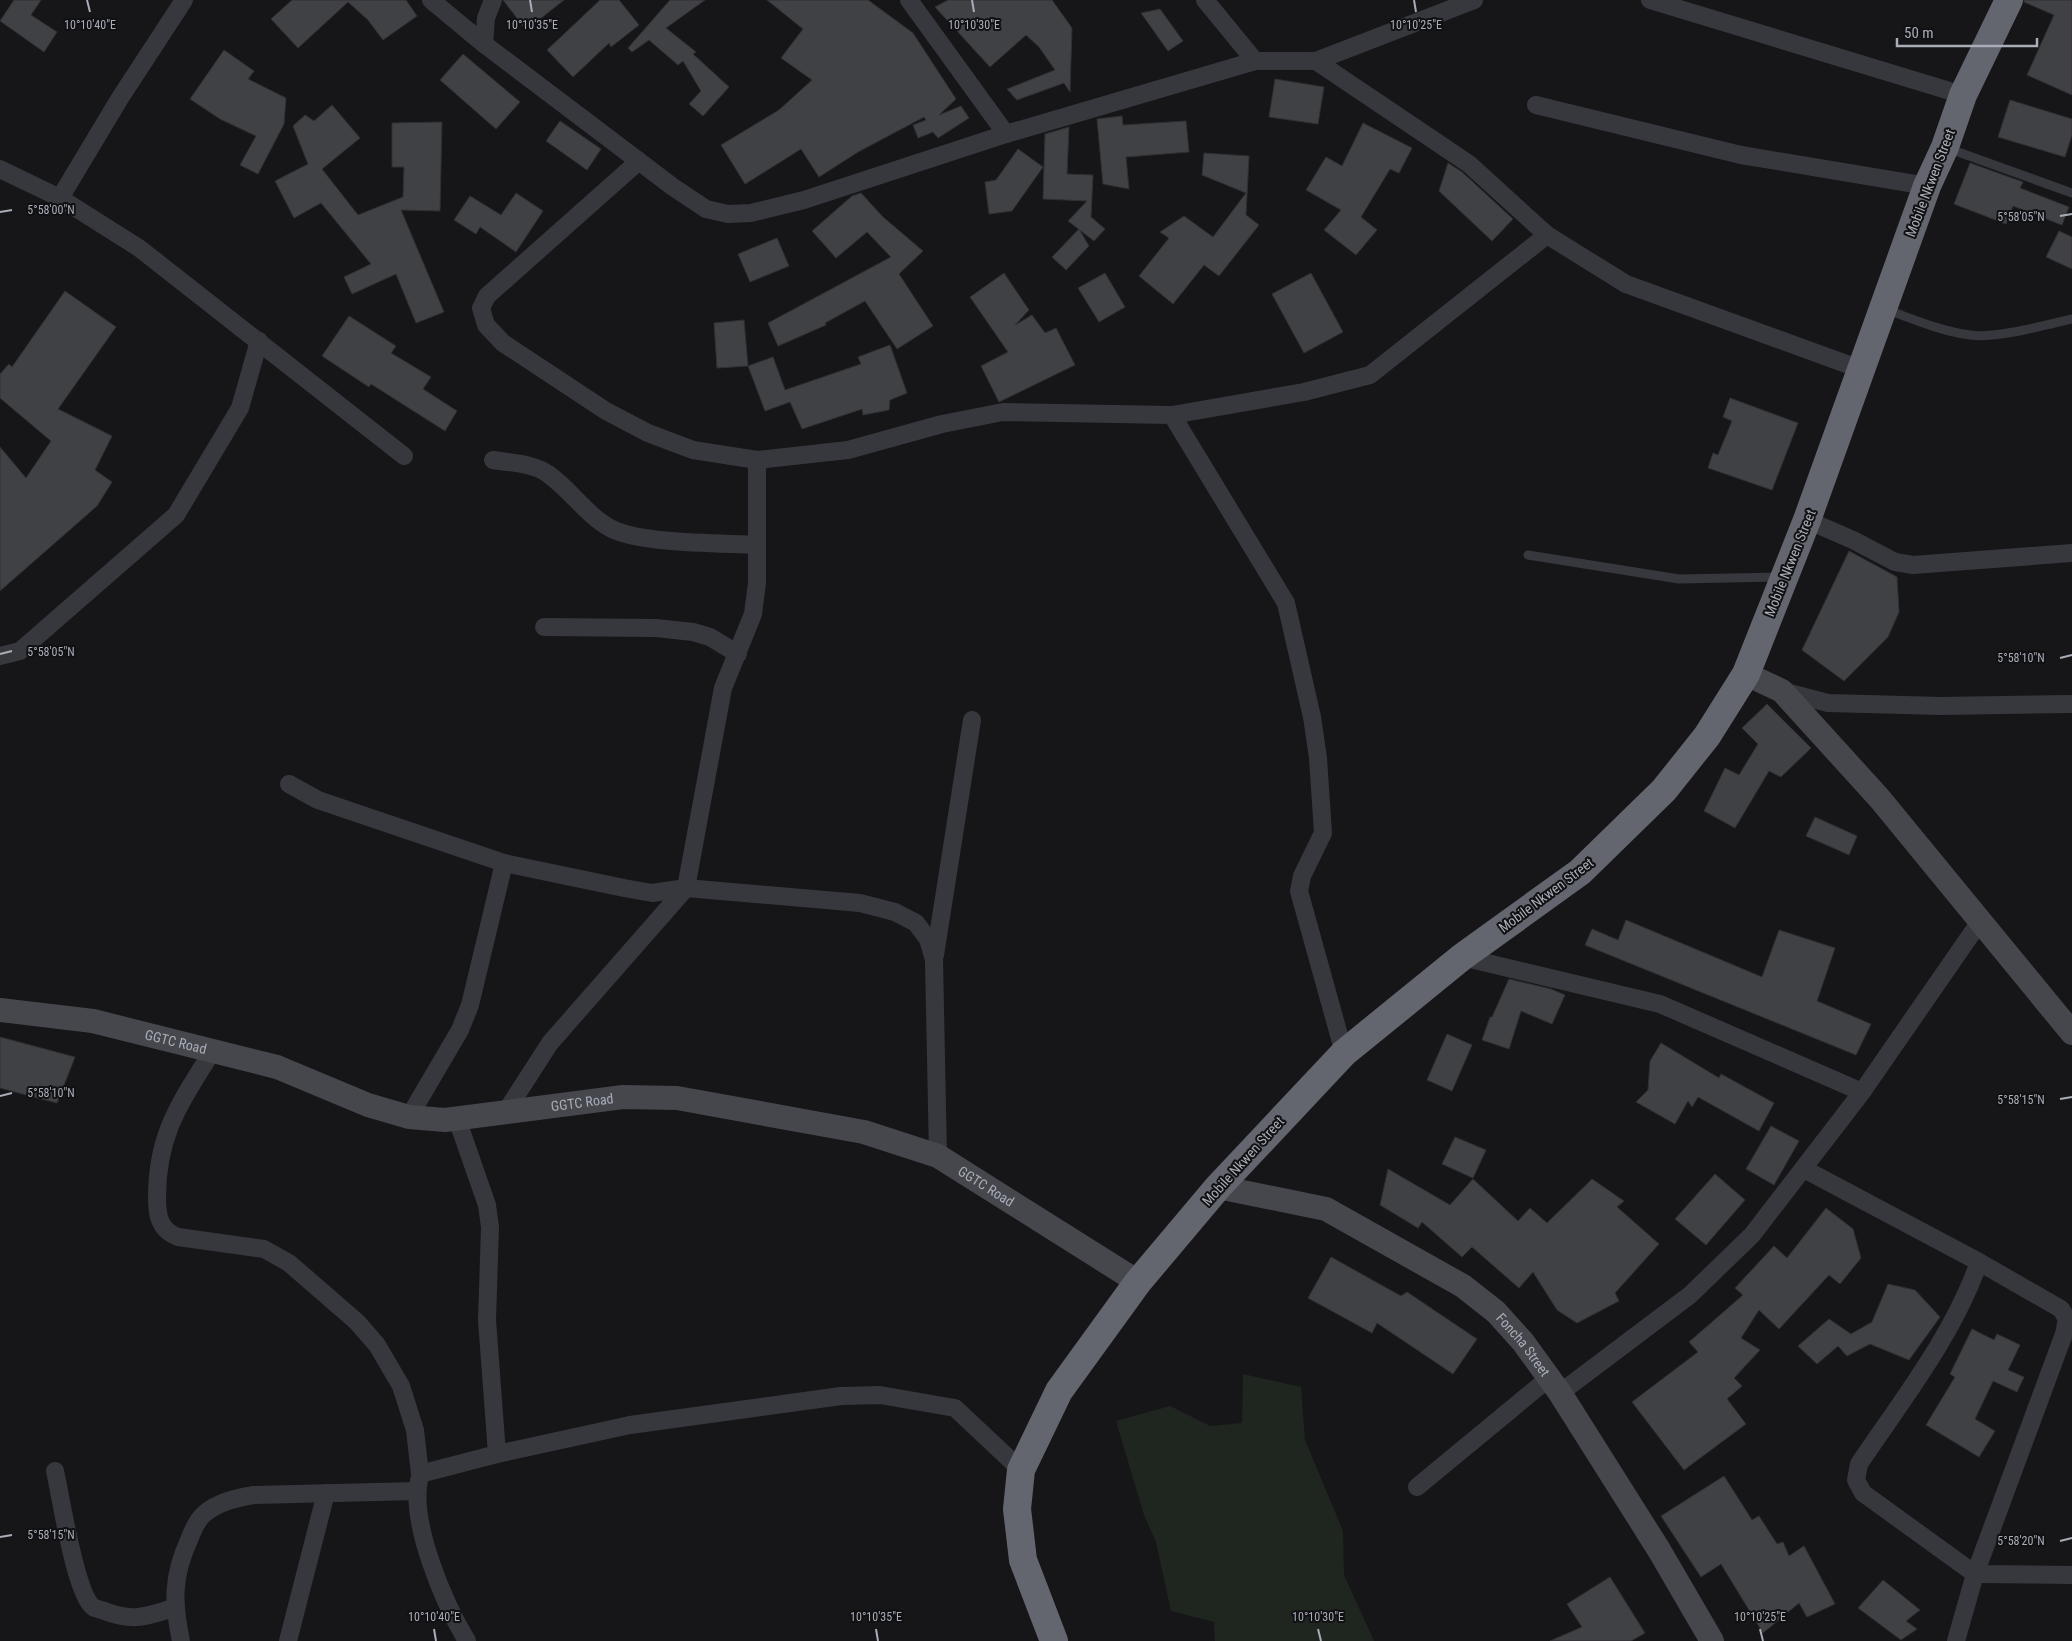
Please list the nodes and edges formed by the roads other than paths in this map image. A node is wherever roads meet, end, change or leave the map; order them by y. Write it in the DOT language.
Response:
graph roads {
  1 [pos="184,0"];
  2 [pos="431,0"];
  3 [pos="493,0"];
  4 [pos="909,0"];
  5 [pos="1205,0"];
  6 [pos="1474,0"];
  7 [pos="1650,0"];
  8 [pos="2009,0"];
  9 [pos="484,44"];
  10 [pos="1255,61"];
  11 [pos="1316,61"];
  12 [pos="1963,95"];
  13 [pos="1536,105"];
  14 [pos="1006,134"];
  15 [pos="1945,147"];
  16 [pos="639,161"];
  17 [pos="0,169"];
  18 [pos="1927,186"];
  19 [pos="2072,193"];
  20 [pos="60,198"];
  21 [pos="1548,235"];
  22 [pos="1884,308"];
  23 [pos="2072,319"];
  24 [pos="259,341"];
  25 [pos="1863,370"];
  26 [pos="1172,415"];
  27 [pos="404,456"];
  28 [pos="493,460"];
  29 [pos="757,460"];
  30 [pos="1807,520"];
  31 [pos="757,545"];
  32 [pos="2072,553"];
  33 [pos="1528,555"];
  34 [pos="1784,577"];
  35 [pos="544,627"];
  36 [pos="738,654"];
  37 [pos="0,656"];
  38 [pos="1746,674"];
  39 [pos="1782,691"];
  40 [pos="2072,704"];
  41 [pos="972,720"];
  42 [pos="289,784"];
  43 [pos="504,863"];
  44 [pos="686,888"];
  45 [pos="1981,920"];
  46 [pos="1462,957"];
  47 [pos="934,960"];
  48 [pos="0,1010"];
  49 [pos="2072,1033"];
  50 [pos="213,1050"];
  51 [pos="1344,1053"];
  52 [pos="1862,1092"];
  53 [pos="504,1114"];
  54 [pos="410,1117"];
  55 [pos="457,1120"];
  56 [pos="938,1156"];
  57 [pos="1804,1169"];
  58 [pos="1218,1186"];
  59 [pos="1979,1262"];
  60 [pos="1138,1282"];
  61 [pos="1554,1386"];
  62 [pos="497,1454"];
  63 [pos="1021,1470"];
  64 [pos="55,1471"];
  65 [pos="418,1482"];
  66 [pos="1417,1487"];
  67 [pos="326,1493"];
  68 [pos="1975,1574"];
  69 [pos="2072,1575"];
  70 [pos="174,1608"];
  71 [pos="180,1641"];
  72 [pos="288,1641"];
  73 [pos="467,1641"];
  74 [pos="1054,1641"];
  75 [pos="1712,1641"];
  76 [pos="1956,1641"];
  1 -- 20 [label="street"];
  2 -- 9 [label="street"];
  3 -- 9 [label="street"];
  4 -- 14 [label="street"];
  5 -- 10 [label="street"];
  6 -- 11 [label="street"];
  7 -- 12 [label="street"];
  8 -- 12 [label="highway, Mobile Nkwen Street"];
  9 -- 16 [label="street"];
  10 -- 11 [label="street"];
  10 -- 14 [label="street"];
  11 -- 21 [label="street"];
  12 -- 15 [label="highway, Mobile Nkwen Street"];
  13 -- 18 [label="street"];
  14 -- 16 [label="street"];
  15 -- 18 [label="highway, Mobile Nkwen Street"];
  15 -- 19 [label="lane"];
  16 -- 29 [label="street"];
  17 -- 20 [label="street"];
  18 -- 22 [label="highway, Mobile Nkwen Street"];
  20 -- 24 [label="street"];
  21 -- 25 [label="street"];
  21 -- 26 [label="street"];
  22 -- 23 [label="lane"];
  22 -- 25 [label="highway, Mobile Nkwen Street"];
  24 -- 27 [label="street"];
  24 -- 37 [label="street"];
  25 -- 30 [label="highway, Mobile Nkwen Street"];
  26 -- 29 [label="street"];
  26 -- 51 [label="street"];
  28 -- 31 [label="street"];
  29 -- 31 [label="street"];
  30 -- 32 [label="street"];
  30 -- 34 [label="highway, Mobile Nkwen Street"];
  31 -- 36 [label="street"];
  33 -- 34 [label="lane"];
  34 -- 38 [label="highway, Mobile Nkwen Street"];
  35 -- 36 [label="street"];
  36 -- 44 [label="street"];
  38 -- 39 [label="street"];
  38 -- 46 [label="highway, Mobile Nkwen Street"];
  39 -- 40 [label="street"];
  39 -- 45 [label="street"];
  41 -- 47 [label="street"];
  42 -- 43 [label="street"];
  43 -- 44 [label="street"];
  43 -- 54 [label="street"];
  44 -- 47 [label="street"];
  44 -- 53 [label="street"];
  45 -- 49 [label="street"];
  45 -- 52 [label="street"];
  46 -- 51 [label="highway, Mobile Nkwen Street"];
  46 -- 52 [label="street"];
  47 -- 56 [label="street"];
  48 -- 50 [label="street, GGTC Road"];
  50 -- 54 [label="street, GGTC Road"];
  50 -- 65 [label="street"];
  51 -- 58 [label="highway, Mobile Nkwen Street"];
  52 -- 57 [label="street"];
  53 -- 55 [label="street, GGTC Road"];
  53 -- 56 [label="street, GGTC Road"];
  54 -- 55 [label="street, GGTC Road"];
  55 -- 62 [label="street"];
  56 -- 60 [label="street, GGTC Road"];
  57 -- 59 [label="street"];
  57 -- 61 [label="street"];
  58 -- 60 [label="highway, Mobile Nkwen Street"];
  58 -- 61 [label="street, Foncha Street"];
  59 -- 68 [label="street"];
  59 -- 68 [label="street"];
  60 -- 63 [label="highway, Mobile Nkwen Street"];
  61 -- 66 [label="street"];
  61 -- 75 [label="street, Foncha Street"];
  62 -- 63 [label="street"];
  62 -- 65 [label="street"];
  63 -- 74 [label="highway, Mobile Nkwen Street"];
  64 -- 70 [label="street"];
  65 -- 67 [label="street"];
  65 -- 73 [label="street"];
  67 -- 70 [label="street"];
  67 -- 72 [label="street"];
  68 -- 69 [label="street"];
  68 -- 76 [label="street"];
  70 -- 71 [label="street"];
}
